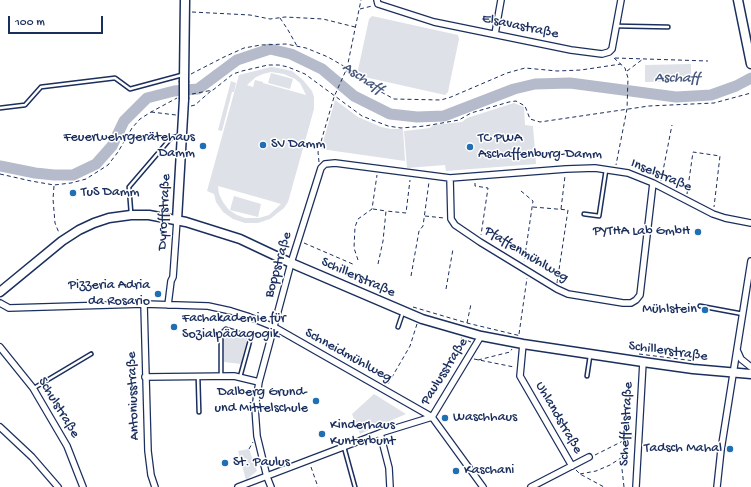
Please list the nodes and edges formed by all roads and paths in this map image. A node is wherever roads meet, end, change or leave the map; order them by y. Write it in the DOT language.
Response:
graph roads {
  1 [pos="185,0"];
  2 [pos="361,0"];
  3 [pos="501,0"];
  4 [pos="621,0"];
  5 [pos="738,0"];
  6 [pos="378,2"];
  7 [pos="359,9"];
  8 [pos="185,12"];
  9 [pos="278,18"];
  10 [pos="616,26"];
  11 [pos="668,27"];
  12 [pos="356,28"];
  13 [pos="495,34"];
  14 [pos="297,46"];
  15 [pos="643,58"];
  16 [pos="708,62"];
  17 [pos="621,64"];
  18 [pos="751,64"];
  19 [pos="347,69"];
  20 [pos="626,72"];
  21 [pos="184,78"];
  22 [pos="213,90"];
  23 [pos="751,93"];
  24 [pos="334,96"];
  25 [pos="184,99"];
  26 [pos="0,108"];
  27 [pos="627,109"];
  28 [pos="151,112"];
  29 [pos="183,116"];
  30 [pos="672,125"];
  31 [pos="182,136"];
  32 [pos="320,168"];
  33 [pos="378,169"];
  34 [pos="566,169"];
  35 [pos="606,170"];
  36 [pos="615,171"];
  37 [pos="411,173"];
  38 [pos="0,174"];
  39 [pos="429,175"];
  40 [pos="476,176"];
  41 [pos="450,178"];
  42 [pos="653,183"];
  43 [pos="54,185"];
  44 [pos="660,186"];
  45 [pos="521,191"];
  46 [pos="687,200"];
  47 [pos="533,207"];
  48 [pos="372,209"];
  49 [pos="561,209"];
  50 [pos="386,211"];
  51 [pos="584,214"];
  52 [pos="713,214"];
  53 [pos="131,215"];
  54 [pos="425,216"];
  55 [pos="451,219"];
  56 [pos="177,220"];
  57 [pos="751,223"];
  58 [pos="298,240"];
  59 [pos="62,241"];
  60 [pos="480,242"];
  61 [pos="453,249"];
  62 [pos="358,260"];
  63 [pos="751,261"];
  64 [pos="291,263"];
  65 [pos="378,264"];
  66 [pos="355,265"];
  67 [pos="526,270"];
  68 [pos="411,276"];
  69 [pos="446,289"];
  70 [pos="556,289"];
  71 [pos="0,292"];
  72 [pos="0,303"];
  73 [pos="144,304"];
  74 [pos="471,304"];
  75 [pos="168,305"];
  76 [pos="700,306"];
  77 [pos="405,308"];
  78 [pos="743,314"];
  79 [pos="420,318"];
  80 [pos="398,326"];
  81 [pos="274,327"];
  82 [pos="466,327"];
  83 [pos="481,336"];
  84 [pos="519,340"];
  85 [pos="0,347"];
  86 [pos="737,350"];
  87 [pos="635,353"];
  88 [pos="91,354"];
  89 [pos="590,354"];
  90 [pos="468,358"];
  91 [pos="477,360"];
  92 [pos="694,361"];
  93 [pos="643,362"];
  94 [pos="751,367"];
  95 [pos="521,368"];
  96 [pos="751,372"];
  97 [pos="733,373"];
  98 [pos="198,376"];
  99 [pos="221,376"];
  100 [pos="587,376"];
  101 [pos="146,377"];
  102 [pos="240,377"];
  103 [pos="259,382"];
  104 [pos="34,388"];
  105 [pos="384,390"];
  106 [pos="199,412"];
  107 [pos="432,416"];
  108 [pos="0,427"];
  109 [pos="380,433"];
  110 [pos="639,433"];
  111 [pos="626,440"];
  112 [pos="344,447"];
  113 [pos="624,456"];
  114 [pos="589,458"];
  115 [pos="309,461"];
  116 [pos="572,466"];
  117 [pos="580,474"];
  118 [pos="267,477"];
  119 [pos="58,487"];
  120 [pos="84,487"];
  121 [pos="155,487"];
  122 [pos="238,487"];
  123 [pos="271,487"];
  124 [pos="318,487"];
  125 [pos="355,487"];
  126 [pos="390,487"];
  127 [pos="483,487"];
  128 [pos="531,487"];
  129 [pos="604,487"];
  130 [pos="624,487"];
  131 [pos="636,487"];
  132 [pos="717,487"];
  1 -- 8 [label="main road, Dyroffstraße"];
  2 -- 7 [label="path"];
  3 -- 13 [label="street"];
  4 -- 10 [label="street, Elsavastraße"];
  5 -- 18 [label="main road"];
  6 -- 7 [label="path"];
  6 -- 13 [label="street, Elsavastraße"];
  7 -- 12 [label="path"];
  8 -- 9 [label="path"];
  8 -- 21 [label="main road, Dyroffstraße"];
  9 -- 12 [label="path"];
  9 -- 14 [label="path"];
  10 -- 11 [label="lane"];
  10 -- 13 [label="street, Elsavastraße"];
  12 -- 19 [label="path"];
  14 -- 19 [label="path"];
  14 -- 21 [label="path"];
  15 -- 16 [label="path"];
  15 -- 17 [label="path"];
  15 -- 20 [label="path"];
  17 -- 19 [label="path"];
  17 -- 20 [label="path"];
  19 -- 24 [label="path"];
  20 -- 27 [label="path"];
  21 -- 25 [label="main road, Dyroffstraße, bridge"];
  21 -- 26 [label="lane"];
  22 -- 24 [label="path"];
  22 -- 25 [label="path"];
  22 -- 25 [label="path"];
  23 -- 27 [label="path"];
  24 -- 27 [label="path"];
  24 -- 32 [label="path"];
  25 -- 28 [label="path"];
  25 -- 29 [label="main road, Dyroffstraße"];
  27 -- 36 [label="path"];
  28 -- 29 [label="path"];
  28 -- 43 [label="path"];
  29 -- 31 [label="main road, Dyroffstraße"];
  30 -- 44 [label="path"];
  31 -- 53 [label="lane"];
  31 -- 56 [label="main road, Dyroffstraße"];
  32 -- 33 [label="street, Inselstraße"];
  32 -- 58 [label="street, Boppstraße"];
  33 -- 37 [label="street, Inselstraße"];
  33 -- 48 [label="path"];
  34 -- 35 [label="street, Inselstraße"];
  34 -- 40 [label="street, Inselstraße"];
  34 -- 49 [label="path"];
  35 -- 36 [label="street, Inselstraße"];
  35 -- 51 [label="lane"];
  36 -- 42 [label="street, Inselstraße"];
  37 -- 39 [label="street, Inselstraße"];
  37 -- 50 [label="path"];
  38 -- 43 [label="path"];
  39 -- 41 [label="street, Inselstraße"];
  39 -- 54 [label="path"];
  40 -- 41 [label="street, Inselstraße"];
  40 -- 60 [label="path"];
  41 -- 55 [label="street"];
  42 -- 44 [label="street, Inselstraße"];
  42 -- 70 [label="street, Pfaffenmühlweg"];
  43 -- 59 [label="path"];
  44 -- 46 [label="street, Inselstraße"];
  45 -- 47 [label="path"];
  46 -- 52 [label="street, Inselstraße"];
  46 -- 52 [label="path"];
  47 -- 49 [label="path"];
  47 -- 67 [label="path"];
  48 -- 50 [label="path"];
  48 -- 62 [label="path"];
  49 -- 70 [label="path"];
  50 -- 65 [label="path"];
  52 -- 57 [label="street, Inselstraße"];
  53 -- 56 [label="main road, Schillerstraße"];
  53 -- 59 [label="main road, Schillerstraße"];
  54 -- 55 [label="path"];
  54 -- 68 [label="path"];
  55 -- 60 [label="street, Pfaffenmühlweg"];
  56 -- 64 [label="main road, Schillerstraße"];
  56 -- 75 [label="street, Dyroffstraße"];
  58 -- 64 [label="street, Boppstraße"];
  58 -- 66 [label="path"];
  59 -- 71 [label="main road, Schillerstraße"];
  60 -- 67 [label="street, Pfaffenmühlweg"];
  61 -- 69 [label="path"];
  63 -- 78 [label="street"];
  64 -- 77 [label="main road, Schillerstraße"];
  64 -- 81 [label="street, Boppstraße"];
  67 -- 70 [label="street, Pfaffenmühlweg"];
  67 -- 84 [label="path"];
  72 -- 73 [label="street, Schneidmühlweg"];
  73 -- 75 [label="street, Schneidmühlweg"];
  73 -- 101 [label="street, Antoniusstraße"];
  74 -- 82 [label="path"];
  75 -- 81 [label="street, Schneidmühlweg"];
  76 -- 78 [label="lane"];
  77 -- 79 [label="main road, Schillerstraße"];
  77 -- 80 [label="lane"];
  77 -- 82 [label="path"];
  78 -- 86 [label="street"];
  79 -- 82 [label="main road, Schillerstraße"];
  79 -- 105 [label="path"];
  81 -- 103 [label="street, Boppstraße"];
  81 -- 105 [label="street, Schneidmühlweg"];
  82 -- 83 [label="main road, Schillerstraße"];
  82 -- 84 [label="path"];
  83 -- 84 [label="main road, Schillerstraße"];
  83 -- 90 [label="street, Paulusstraße"];
  84 -- 89 [label="main road, Schillerstraße"];
  84 -- 91 [label="path"];
  84 -- 95 [label="street, Uhlandstraße"];
  85 -- 104 [label="street, Schulstraße"];
  86 -- 94 [label="street"];
  86 -- 97 [label="street"];
  87 -- 92 [label="path"];
  88 -- 104 [label="lane"];
  89 -- 93 [label="main road, Schillerstraße"];
  89 -- 100 [label="lane"];
  90 -- 91 [label="path"];
  90 -- 107 [label="street, Paulusstraße"];
  91 -- 95 [label="path"];
  93 -- 97 [label="main road, Schillerstraße"];
  93 -- 110 [label="street, Scheffelstraße"];
  95 -- 116 [label="street, Uhlandstraße"];
  96 -- 97 [label="main road, Schillerstraße"];
  97 -- 132 [label="street"];
  98 -- 99 [label="street"];
  98 -- 101 [label="street"];
  98 -- 106 [label="lane"];
  99 -- 102 [label="street"];
  99 -- 102 [label="lane"];
  101 -- 121 [label="street, Antoniusstraße"];
  102 -- 103 [label="street"];
  103 -- 118 [label="street, Boppstraße"];
  104 -- 120 [label="street, Schulstraße"];
  105 -- 107 [label="street, Schneidmühlweg"];
  107 -- 109 [label="street, Paulusstraße"];
  107 -- 127 [label="street, Schneidmühlweg"];
  108 -- 119 [label="street"];
  109 -- 112 [label="street, Paulusstraße"];
  109 -- 126 [label="street"];
  110 -- 111 [label="path"];
  110 -- 131 [label="street, Scheffelstraße"];
  111 -- 113 [label="path"];
  111 -- 114 [label="path"];
  112 -- 115 [label="street, Paulusstraße"];
  112 -- 125 [label="lane"];
  113 -- 117 [label="path"];
  113 -- 130 [label="path"];
  114 -- 116 [label="street"];
  115 -- 118 [label="street, Paulusstraße"];
  115 -- 124 [label="path"];
  116 -- 117 [label="path, Uhlandstraße"];
  116 -- 128 [label="street"];
  117 -- 129 [label="path, Uhlandstraße"];
  118 -- 122 [label="street, Paulusstraße"];
  118 -- 123 [label="street, Boppstraße"];
}
